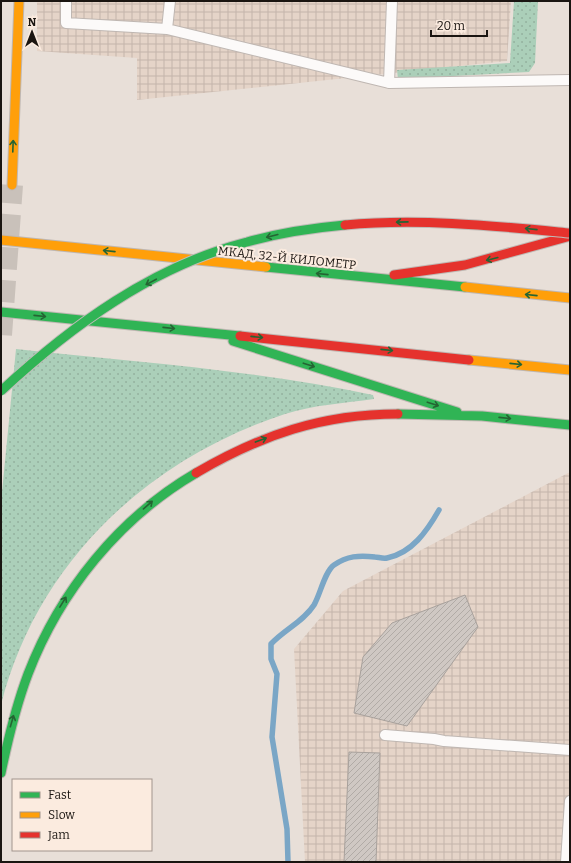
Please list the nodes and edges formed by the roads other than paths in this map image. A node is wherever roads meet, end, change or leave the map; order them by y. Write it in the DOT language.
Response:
graph roads {
  1 [pos="19,1"];
  2 [pos="66,1"];
  3 [pos="170,1"];
  4 [pos="392,1"];
  5 [pos="167,29"];
  6 [pos="570,80"];
  7 [pos="389,83"];
  8 [pos="12,185"];
  9 [pos="570,235"];
  10 [pos="1,240"];
  11 [pos="360,278"];
  12 [pos="570,298"];
  13 [pos="1,312"];
  14 [pos="205,332"];
  15 [pos="570,370"];
  16 [pos="1,390"];
  17 [pos="466,414"];
  18 [pos="570,425"];
  19 [pos="385,735"];
  20 [pos="570,750"];
  21 [pos="1,773"];
  22 [pos="570,801"];
  23 [pos="566,862"];
  8 -- 1 [label="main road, one-way"];
  2 -- 5 [label="lane"];
  3 -- 5 [label="lane"];
  4 -- 7 [label="lane"];
  5 -- 7 [label="lane"];
  6 -- 7 [label="lane"];
  9 -- 11 [label="main road, one-way"];
  9 -- 16 [label="main road, one-way, bridge"];
  11 -- 10 [label="main road, МКАД, 32-Й КИЛОМЕТР, one-way"];
  12 -- 11 [label="main road, МКАД, 32-Й КИЛОМЕТР, one-way"];
  13 -- 14 [label="main road, one-way"];
  14 -- 15 [label="main road, one-way"];
  14 -- 17 [label="main road, one-way"];
  17 -- 18 [label="main road, one-way"];
  21 -- 17 [label="main road, one-way"];
  19 -- 20 [label="lane"];
  22 -- 23 [label="lane"];
}
